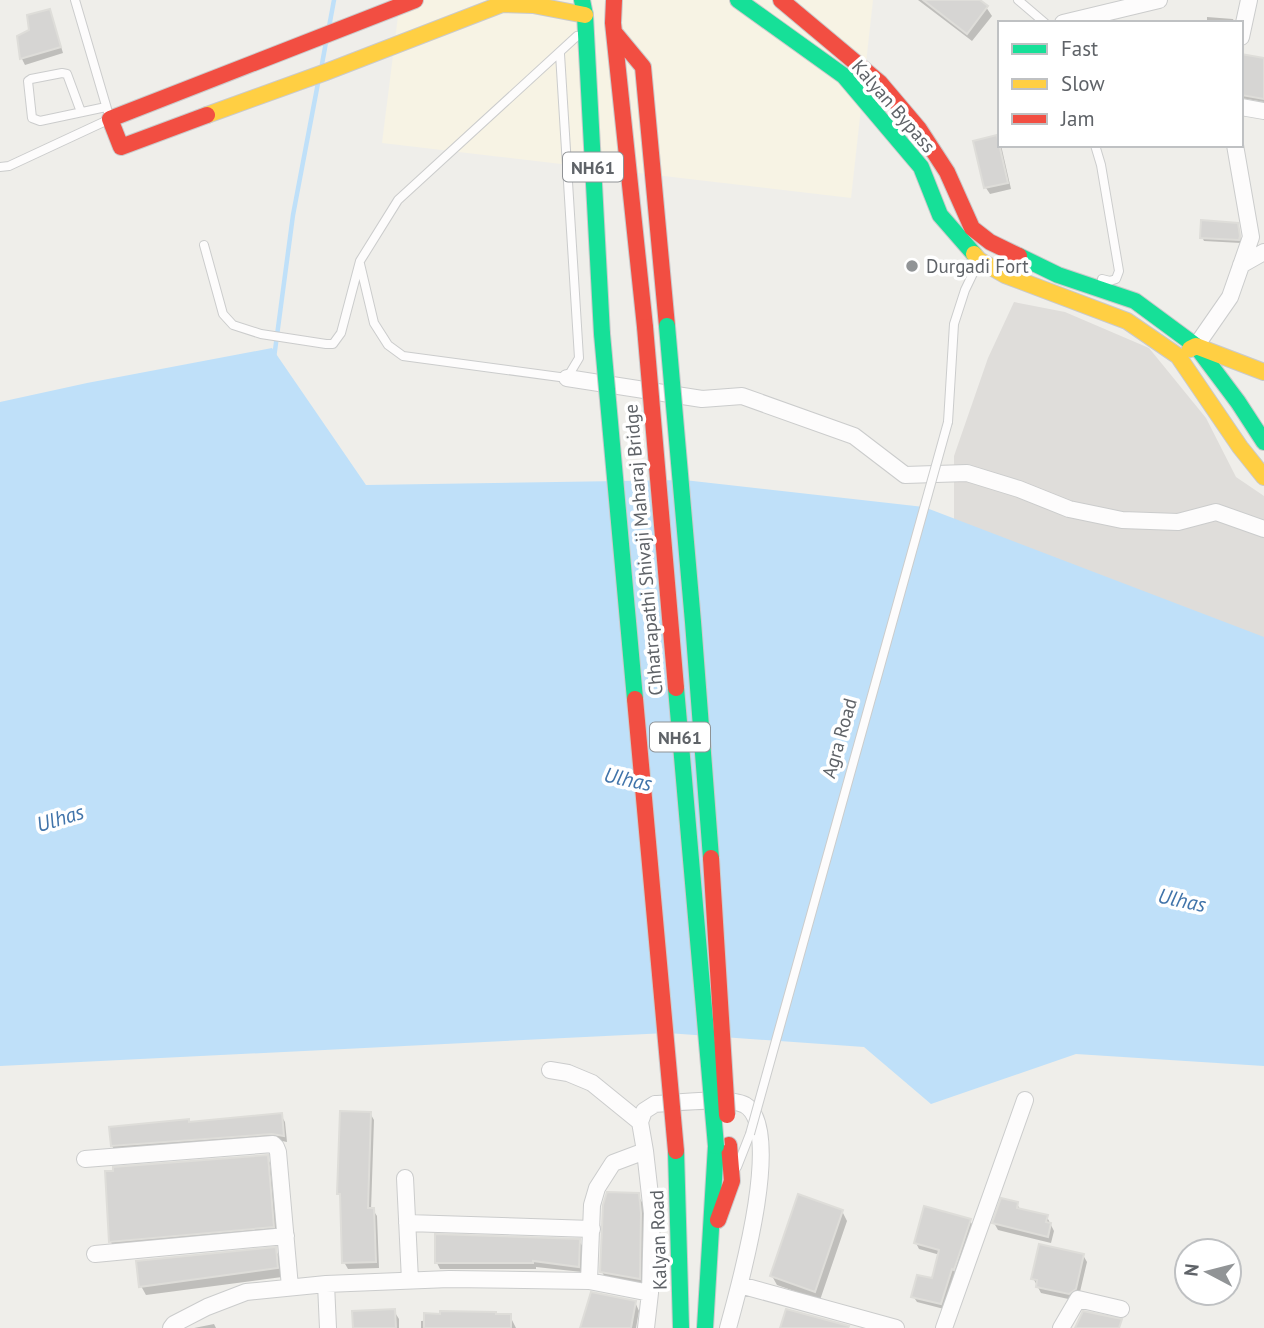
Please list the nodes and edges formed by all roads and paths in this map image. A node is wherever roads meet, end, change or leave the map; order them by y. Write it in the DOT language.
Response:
graph roads {
  1 [pos="75,0"];
  2 [pos="415,0"];
  3 [pos="614,0"];
  4 [pos="627,0"];
  5 [pos="738,0"];
  6 [pos="781,0"];
  7 [pos="1018,0"];
  8 [pos="1158,0"];
  9 [pos="1249,0"];
  10 [pos="505,2"];
  11 [pos="584,11"];
  12 [pos="1043,21"];
  13 [pos="1071,21"];
  14 [pos="614,28"];
  15 [pos="1243,28"];
  16 [pos="560,54"];
  17 [pos="1243,107"];
  18 [pos="1264,111"];
  19 [pos="81,112"];
  20 [pos="108,113"];
  21 [pos="1096,147"];
  22 [pos="1235,147"];
  23 [pos="0,167"];
  24 [pos="990,242"];
  25 [pos="204,245"];
  26 [pos="1264,252"];
  27 [pos="979,260"];
  28 [pos="360,261"];
  29 [pos="1241,265"];
  30 [pos="1058,275"];
  31 [pos="1196,346"];
  32 [pos="1178,356"];
  33 [pos="1264,372"];
  34 [pos="567,378"];
  35 [pos="1264,442"];
  36 [pos="1264,477"];
  37 [pos="1264,529"];
  38 [pos="550,1070"];
  39 [pos="1024,1100"];
  40 [pos="640,1122"];
  41 [pos="722,1146"];
  42 [pos="646,1151"];
  43 [pos="676,1151"];
  44 [pos="85,1159"];
  45 [pos="405,1178"];
  46 [pos="732,1181"];
  47 [pos="407,1223"];
  48 [pos="592,1229"];
  49 [pos="286,1236"];
  50 [pos="710,1242"];
  51 [pos="95,1254"];
  52 [pos="410,1280"];
  53 [pos="589,1281"];
  54 [pos="740,1285"];
  55 [pos="305,1286"];
  56 [pos="650,1293"];
  57 [pos="1121,1309"];
  58 [pos="171,1328"];
  59 [pos="328,1328"];
  60 [pos="646,1328"];
  61 [pos="681,1328"];
  62 [pos="705,1328"];
  63 [pos="728,1328"];
  64 [pos="896,1328"];
  65 [pos="944,1328"];
  66 [pos="1061,1328"];
  1 -- 20 [label="lane"];
  2 -- 20 [label="main road"];
  3 -- 14 [label="main road, NH61"];
  4 -- 14 [label="main road"];
  5 -- 27 [label="main road, Kalyan Bypass"];
  6 -- 24 [label="main road, Kalyan Bypass"];
  7 -- 12 [label="lane"];
  8 -- 13 [label="street"];
  9 -- 15 [label="street"];
  10 -- 11 [label="main road"];
  10 -- 20 [label="main road"];
  11 -- 16 [label="lane"];
  11 -- 43 [label="main road, Chhatrapathi Shivaji Maharaj Bridge / NH61, bridge"];
  14 -- 41 [label="main road, Chhatrapathi Shivaji Maharaj Bridge / NH61, bridge"];
  14 -- 41 [label="main road, bridge"];
  16 -- 28 [label="lane"];
  16 -- 34 [label="lane"];
  17 -- 18 [label="street"];
  19 -- 19 [label="lane"];
  19 -- 20 [label="lane"];
  20 -- 23 [label="lane"];
  21 -- 30 [label="lane"];
  22 -- 29 [label="street"];
  24 -- 27 [label="lane, Agra Road"];
  24 -- 30 [label="main road, Kalyan Bypass"];
  25 -- 28 [label="lane"];
  26 -- 29 [label="street"];
  27 -- 32 [label="main road, Kalyan Bypass"];
  27 -- 46 [label="lane, Agra Road, bridge"];
  28 -- 34 [label="lane"];
  29 -- 31 [label="street"];
  30 -- 31 [label="main road, Kalyan Bypass"];
  31 -- 32 [label="main road"];
  31 -- 33 [label="main road"];
  31 -- 35 [label="main road"];
  32 -- 36 [label="main road"];
  34 -- 37 [label="street"];
  38 -- 40 [label="street"];
  39 -- 65 [label="street"];
  40 -- 42 [label="street"];
  40 -- 54 [label="street"];
  41 -- 46 [label="main road"];
  41 -- 50 [label="main road, NH61"];
  42 -- 48 [label="street"];
  42 -- 56 [label="street"];
  43 -- 61 [label="main road, Kalyan Road / NH61"];
  44 -- 49 [label="street"];
  45 -- 47 [label="street"];
  46 -- 50 [label="main road, Agra Road"];
  47 -- 48 [label="street"];
  47 -- 52 [label="street"];
  48 -- 53 [label="street"];
  49 -- 51 [label="street"];
  49 -- 55 [label="street"];
  50 -- 62 [label="main road, NH61"];
  52 -- 53 [label="street"];
  52 -- 55 [label="street"];
  53 -- 56 [label="street"];
  54 -- 63 [label="street"];
  54 -- 64 [label="street"];
  55 -- 58 [label="street"];
  55 -- 59 [label="street"];
  56 -- 60 [label="street"];
  57 -- 66 [label="street"];
}
